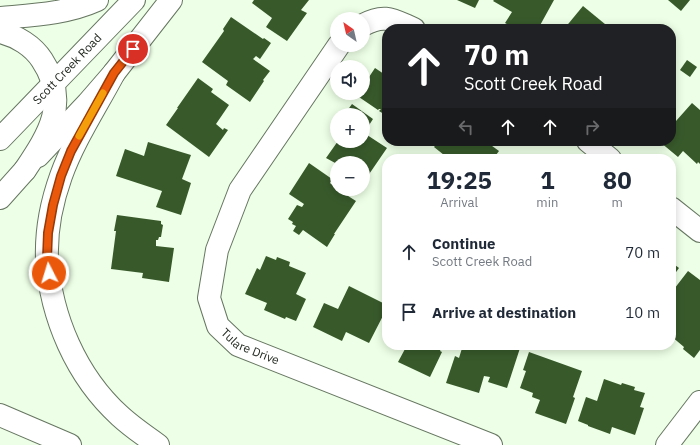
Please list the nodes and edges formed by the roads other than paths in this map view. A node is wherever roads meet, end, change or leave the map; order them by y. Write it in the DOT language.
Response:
graph roads {
  1 [pos="97,0"];
  2 [pos="134,0"];
  3 [pos="171,0"];
  4 [pos="0,18"];
  5 [pos="370,21"];
  6 [pos="402,24"];
  7 [pos="0,32"];
  8 [pos="334,52"];
  9 [pos="114,73"];
  10 [pos="54,82"];
  11 [pos="0,139"];
  12 [pos="594,146"];
  13 [pos="604,154"];
  14 [pos="25,170"];
  15 [pos="0,198"];
  16 [pos="676,212"];
  17 [pos="700,231"];
  18 [pos="700,402"];
  19 [pos="0,414"];
  20 [pos="70,445"];
  21 [pos="158,445"];
  22 [pos="491,445"];
  23 [pos="667,445"];
  1 -- 4 [label="main road"];
  2 -- 10 [label="main road, Scott Creek Road"];
  3 -- 9 [label="main road"];
  5 -- 6 [label="main road"];
  7 -- 10 [label="main road"];
  8 -- 22 [label="main road, Tulare Drive"];
  9 -- 14 [label="main road"];
  9 -- 21 [label="main road"];
  10 -- 11 [label="main road, Scott Creek Road"];
  10 -- 14 [label="main road"];
  12 -- 13 [label="main road"];
  14 -- 15 [label="main road"];
  16 -- 17 [label="main road"];
  18 -- 23 [label="main road"];
  19 -- 20 [label="main road"];
}
